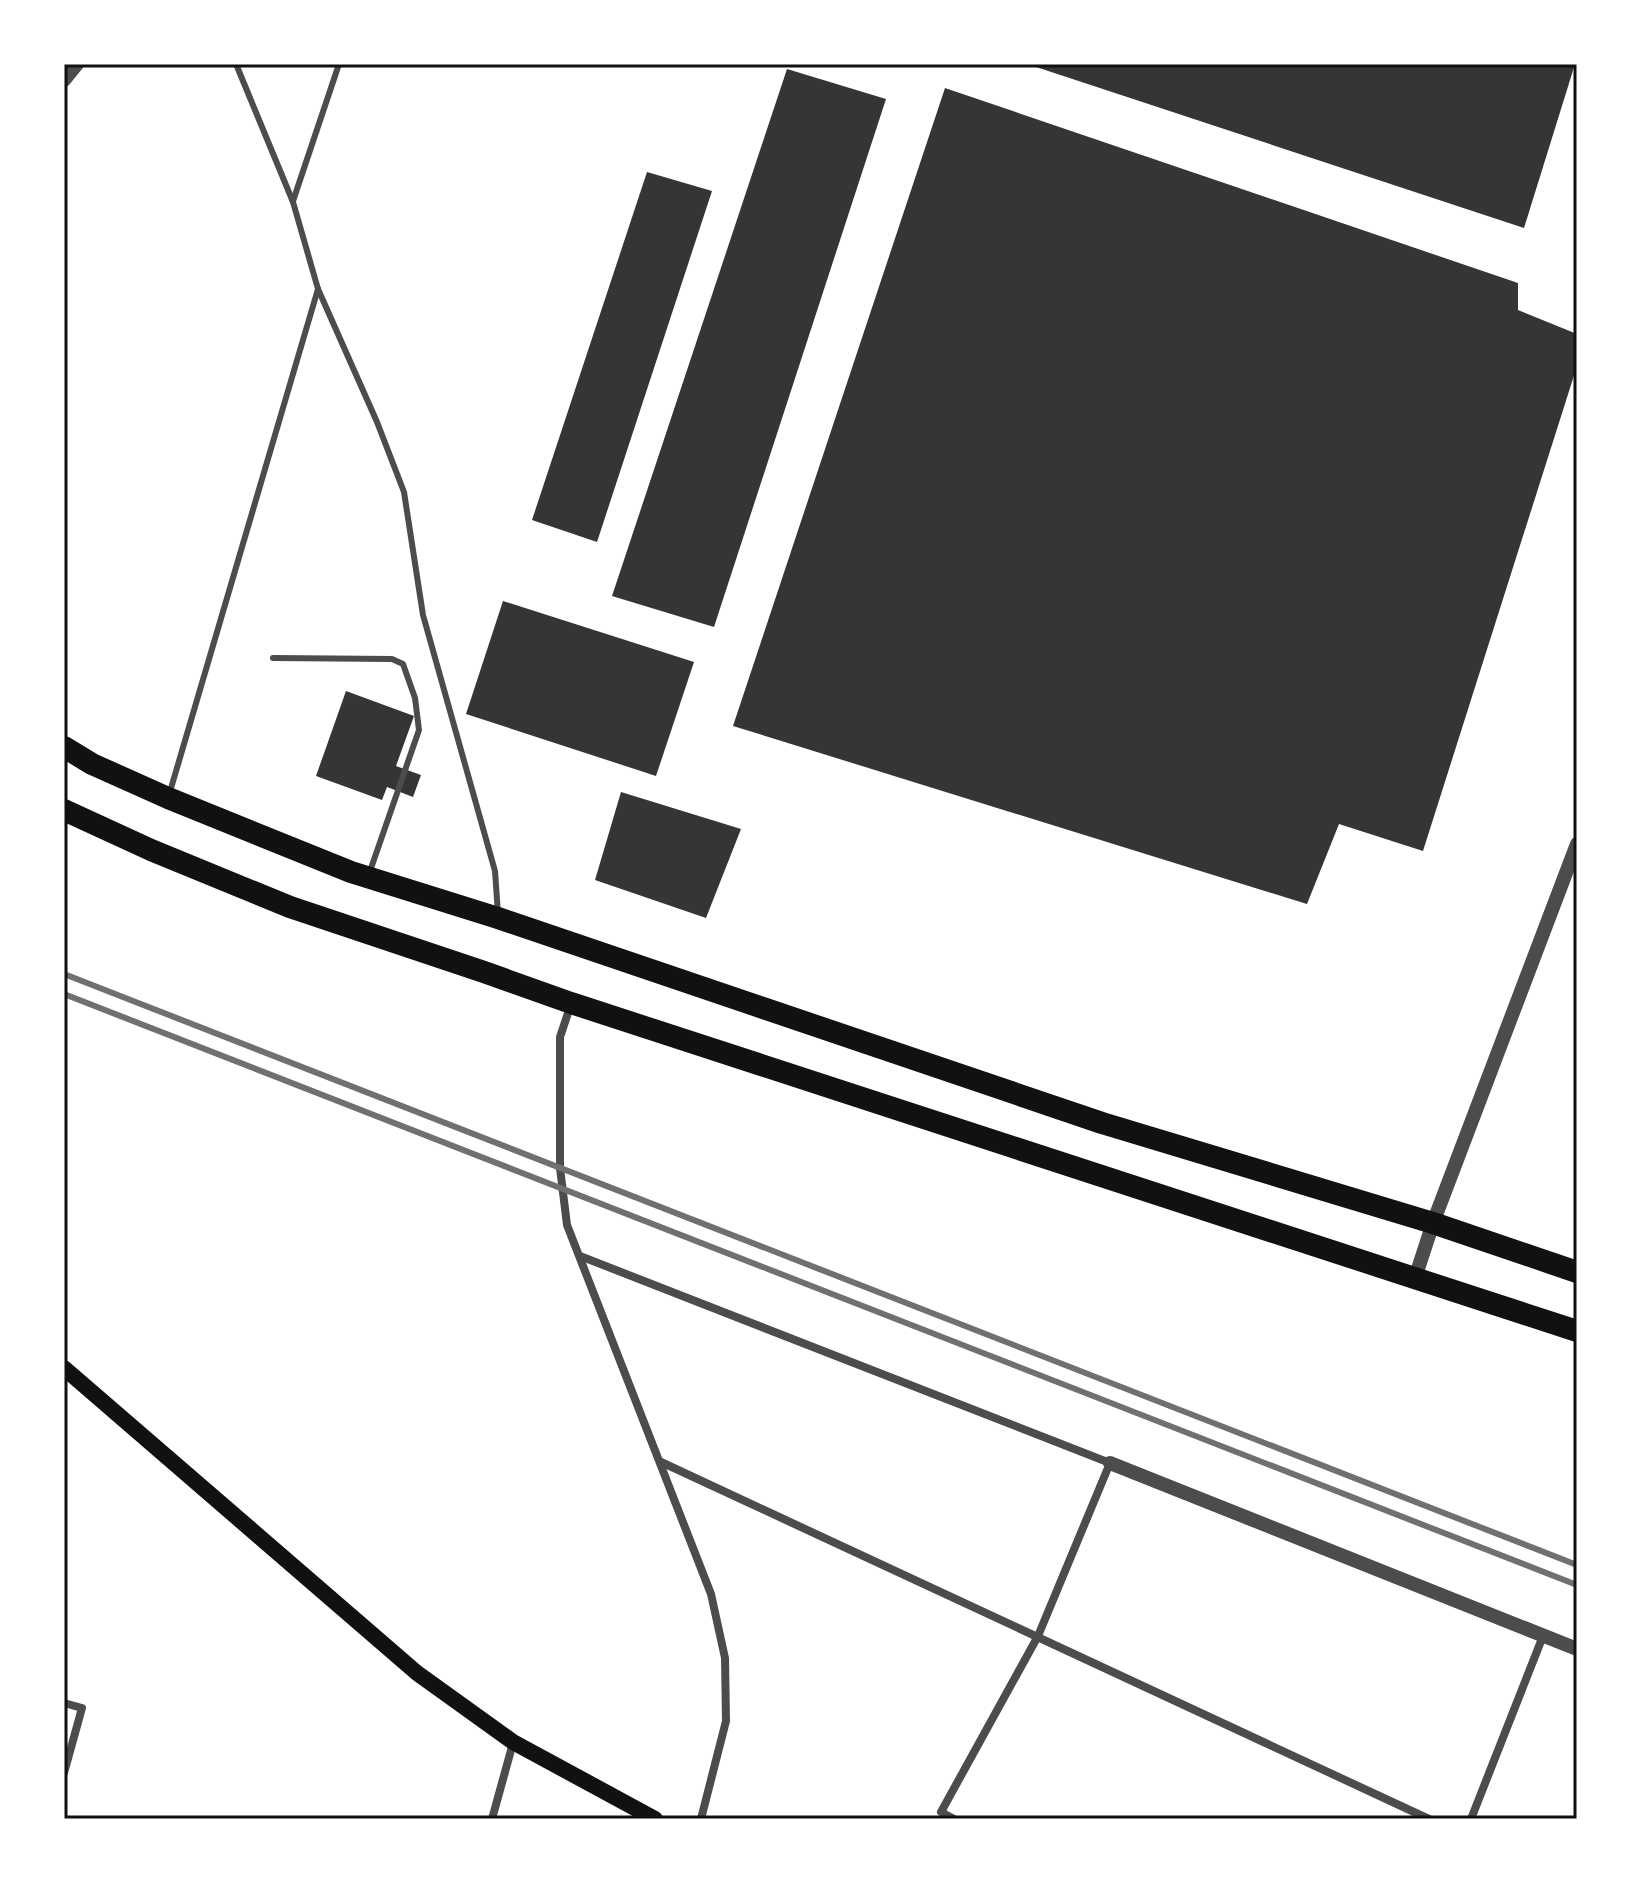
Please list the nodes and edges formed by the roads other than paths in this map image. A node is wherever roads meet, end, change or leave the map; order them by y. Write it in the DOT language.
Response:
graph roads {
  1 [pos="77,64"];
  2 [pos="236,64"];
  3 [pos="339,64"];
  4 [pos="64,80"];
  5 [pos="293,202"];
  6 [pos="318,289"];
  7 [pos="273,658"];
  8 [pos="64,747"];
  9 [pos="168,798"];
  10 [pos="64,810"];
  11 [pos="1577,844"];
  12 [pos="368,877"];
  13 [pos="498,918"];
  14 [pos="571,1003"];
  15 [pos="1433,1223"];
  16 [pos="580,1256"];
  17 [pos="1577,1272"];
  18 [pos="1415,1278"];
  19 [pos="1577,1331"];
  20 [pos="64,1368"];
  21 [pos="660,1462"];
  22 [pos="1110,1463"];
  23 [pos="1038,1636"];
  24 [pos="1543,1636"];
  25 [pos="1577,1649"];
  26 [pos="64,1703"];
  27 [pos="513,1742"];
  28 [pos="64,1773"];
  29 [pos="492,1819"];
  30 [pos="655,1819"];
  31 [pos="701,1819"];
  32 [pos="954,1819"];
  33 [pos="1429,1819"];
  34 [pos="1471,1819"];
  1 -- 4 [label="street"];
  2 -- 5 [label="lane"];
  3 -- 5 [label="lane"];
  5 -- 6 [label="lane"];
  6 -- 9 [label="lane"];
  6 -- 13 [label="lane"];
  7 -- 12 [label="lane"];
  8 -- 9 [label="highway"];
  9 -- 12 [label="highway"];
  10 -- 14 [label="highway"];
  11 -- 15 [label="street"];
  12 -- 13 [label="highway"];
  13 -- 15 [label="highway"];
  14 -- 16 [label="street"];
  14 -- 18 [label="highway"];
  15 -- 17 [label="highway"];
  15 -- 18 [label="street"];
  16 -- 21 [label="street"];
  16 -- 22 [label="street"];
  18 -- 19 [label="highway"];
  20 -- 27 [label="main road"];
  21 -- 23 [label="street"];
  21 -- 31 [label="street"];
  22 -- 23 [label="street"];
  22 -- 24 [label="street"];
  23 -- 32 [label="street"];
  23 -- 33 [label="street"];
  24 -- 25 [label="street"];
  24 -- 34 [label="street"];
  26 -- 28 [label="street"];
  27 -- 29 [label="street"];
  27 -- 30 [label="main road"];
}
